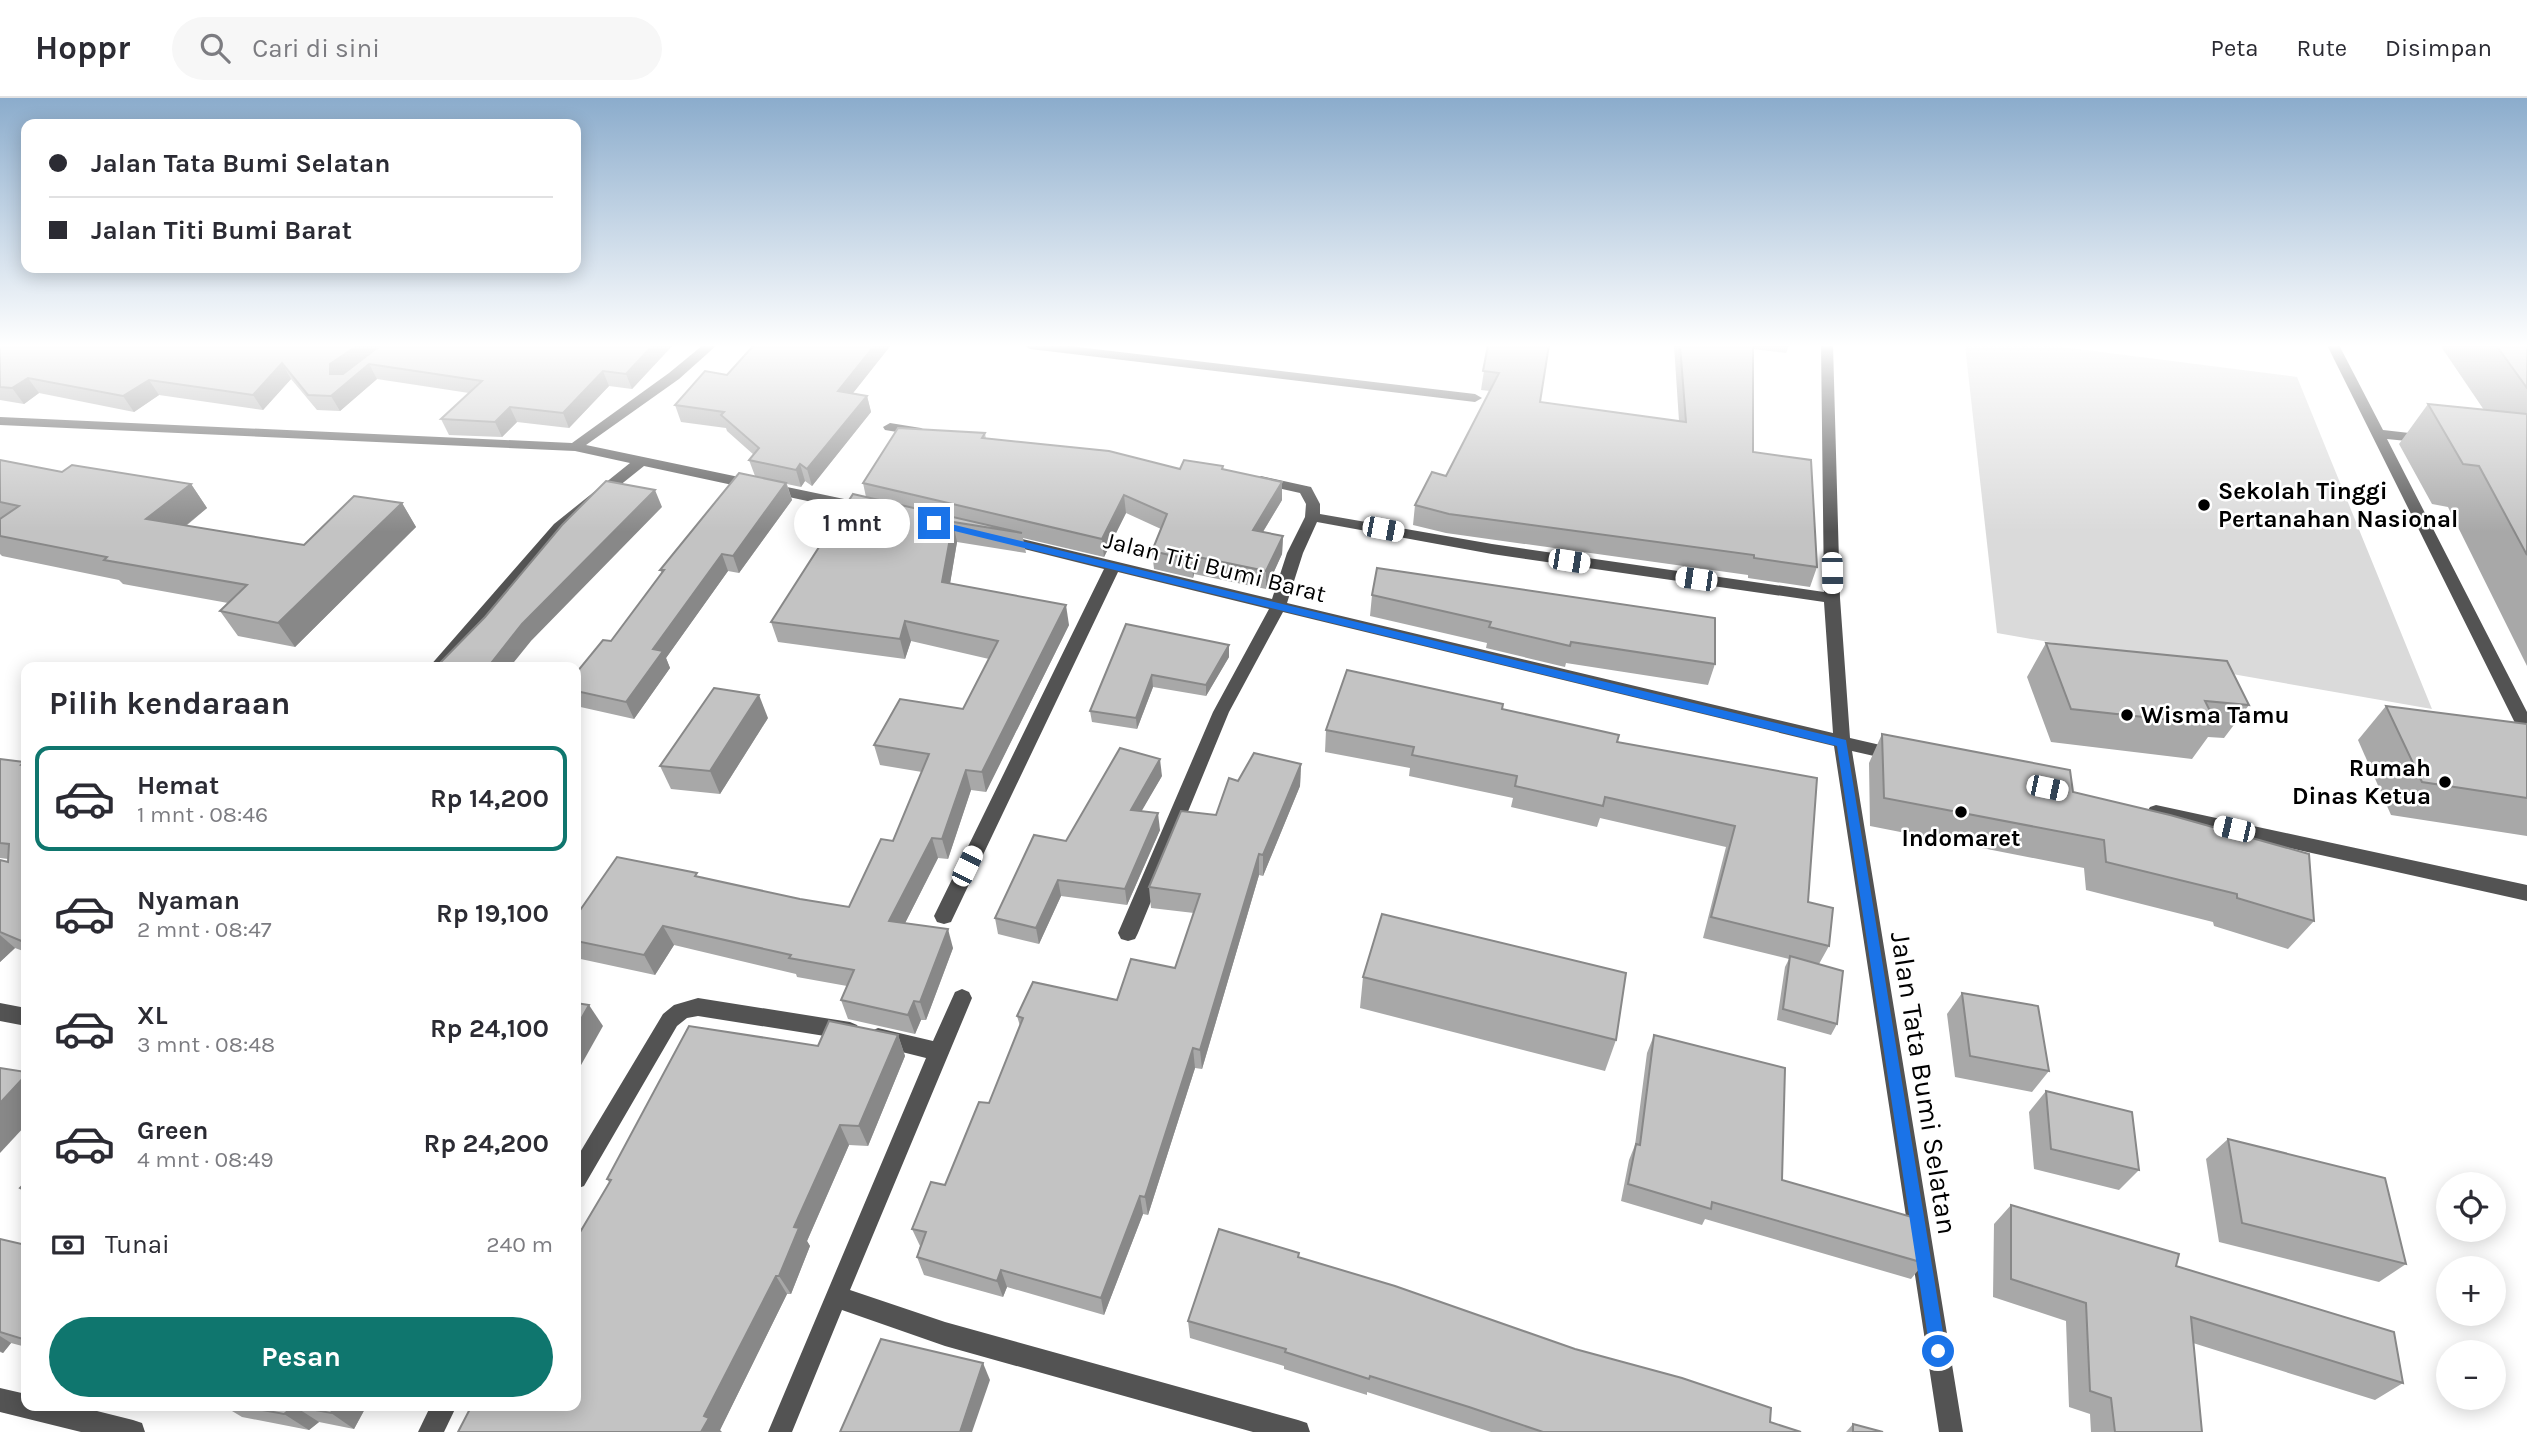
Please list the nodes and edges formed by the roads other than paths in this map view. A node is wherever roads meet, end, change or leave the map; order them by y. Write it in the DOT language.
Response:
graph roads {
  1 [pos="630,407"];
  2 [pos="1828,407"];
  3 [pos="2365,407"];
  4 [pos="0,421"];
  5 [pos="890,427"];
  6 [pos="931,433"];
  7 [pos="2378,433"];
  8 [pos="2446,441"];
  9 [pos="575,447"];
  10 [pos="640,462"];
  11 [pos="1244,477"];
  12 [pos="881,511"];
  13 [pos="1312,517"];
  14 [pos="985,535"];
  15 [pos="1113,566"];
  16 [pos="1832,598"];
  17 [pos="1278,606"];
  18 [pos="441,662"];
  19 [pos="2527,729"];
  20 [pos="1842,743"];
  21 [pos="1914,759"];
  22 [pos="2140,809"];
  23 [pos="2527,893"];
  24 [pos="944,916"];
  25 [pos="1128,933"];
  26 [pos="962,998"];
  27 [pos="0,1012"];
  28 [pos="21,1016"];
  29 [pos="939,1052"];
  30 [pos="581,1171"];
  31 [pos="837,1297"];
  32 [pos="0,1400"];
  33 [pos="21,1403"];
  34 [pos="62,1411"];
  35 [pos="442,1411"];
  36 [pos="133,1432"];
  37 [pos="430,1432"];
  38 [pos="780,1432"];
  39 [pos="1298,1432"];
  40 [pos="1951,1432"];
  1 -- 9 [label="street"];
  2 -- 16 [label="street, Jalan Tata Bumi Selatan"];
  3 -- 7 [label="street"];
  4 -- 9 [label="street"];
  5 -- 6 [label="street"];
  7 -- 8 [label="street"];
  7 -- 19 [label="street"];
  9 -- 10 [label="street"];
  10 -- 12 [label="street"];
  10 -- 18 [label="street"];
  11 -- 13 [label="street"];
  13 -- 16 [label="street"];
  13 -- 17 [label="street"];
  14 -- 15 [label="street, Jalan Titi Bumi Barat"];
  15 -- 17 [label="street, Jalan Titi Bumi Barat"];
  15 -- 24 [label="street"];
  16 -- 20 [label="street, Jalan Tata Bumi Selatan"];
  17 -- 20 [label="street, Jalan Titi Bumi Barat"];
  17 -- 25 [label="street"];
  20 -- 21 [label="street, Jalan Titi Bumi Barat"];
  20 -- 40 [label="street, Jalan Tata Bumi Selatan"];
  22 -- 23 [label="street"];
  26 -- 29 [label="street"];
  27 -- 28 [label="street"];
  29 -- 30 [label="street"];
  29 -- 31 [label="street"];
  31 -- 38 [label="street"];
  31 -- 39 [label="street"];
  32 -- 33 [label="street"];
  34 -- 36 [label="street"];
  35 -- 37 [label="street"];
}
